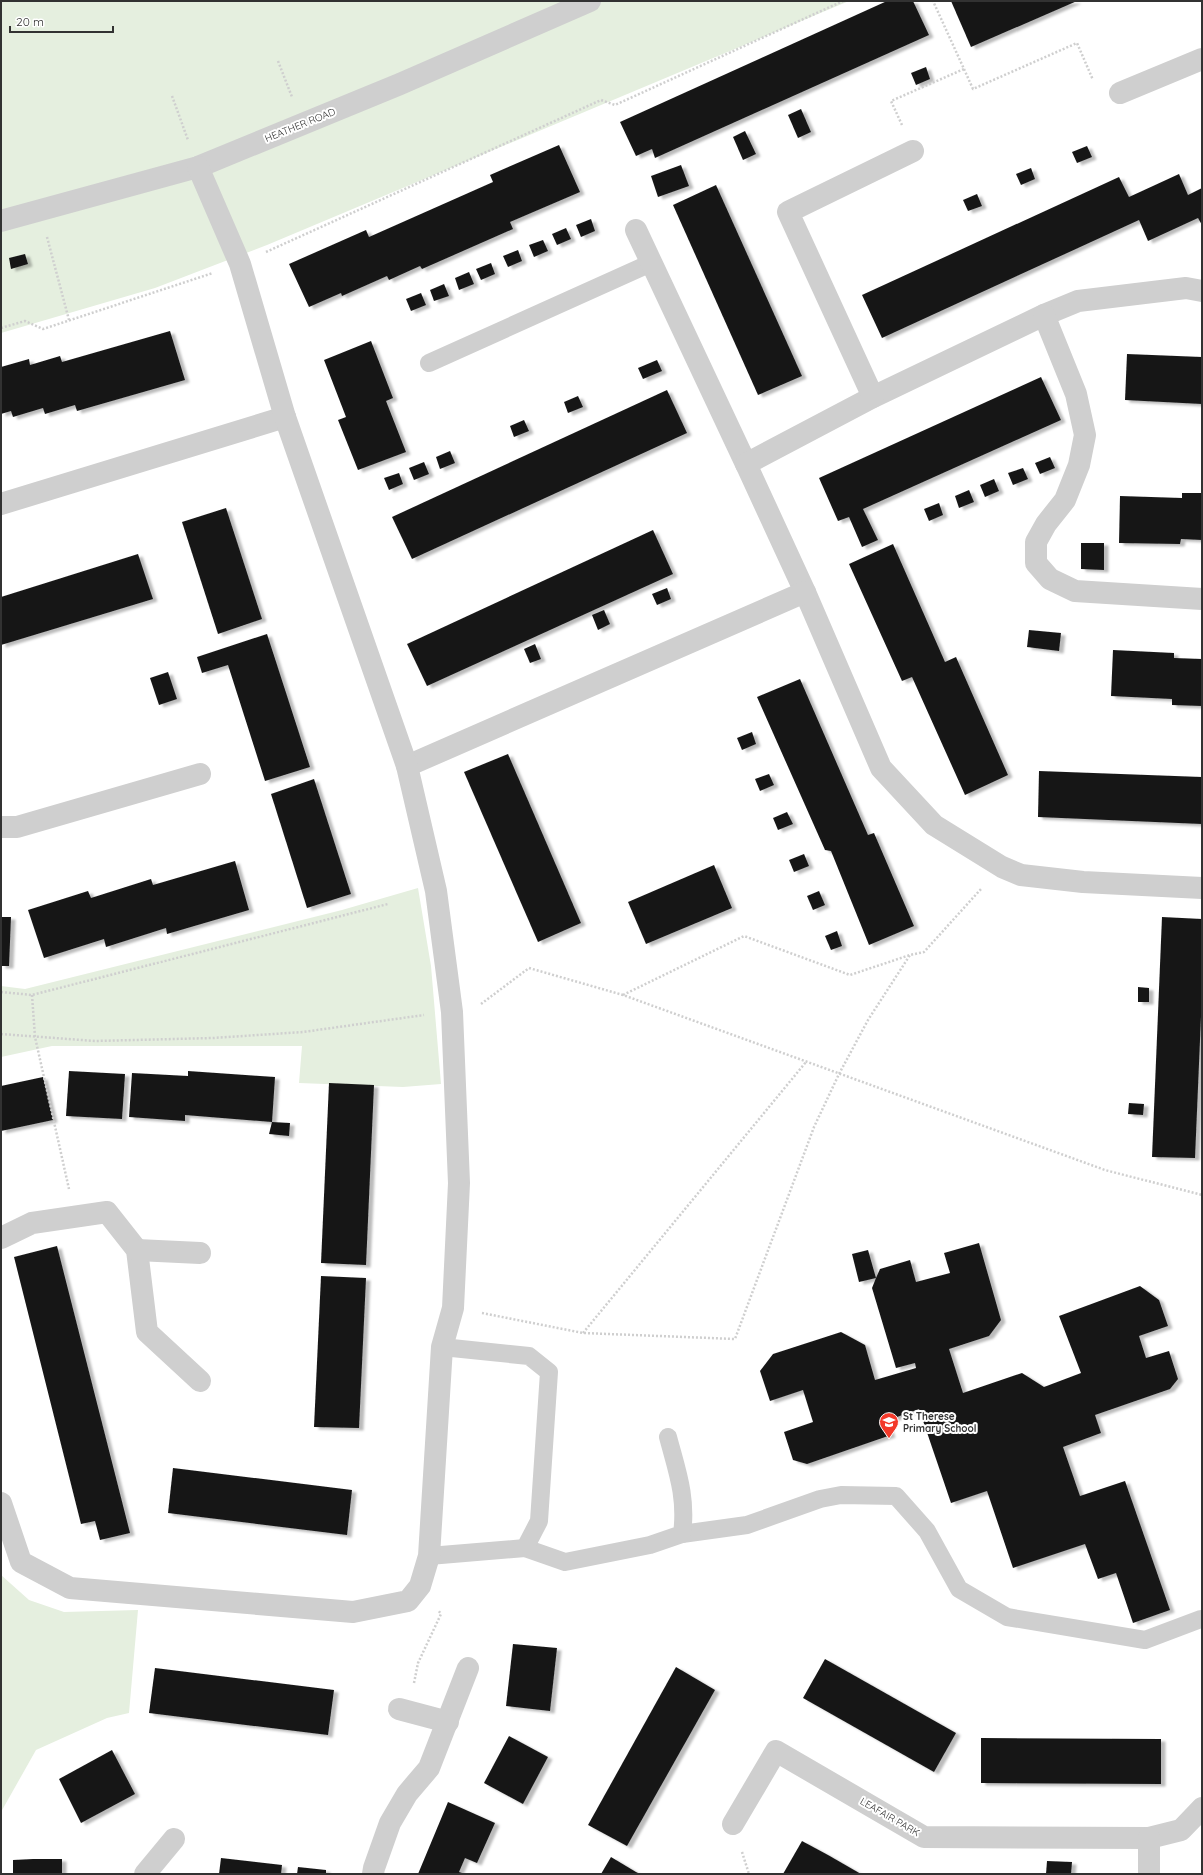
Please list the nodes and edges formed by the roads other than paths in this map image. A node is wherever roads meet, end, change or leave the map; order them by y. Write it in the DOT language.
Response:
graph roads {
  1 [pos="590,1"];
  2 [pos="1202,59"];
  3 [pos="1120,93"];
  4 [pos="913,151"];
  5 [pos="198,167"];
  6 [pos="1,221"];
  7 [pos="636,230"];
  8 [pos="651,263"];
  9 [pos="1202,291"];
  10 [pos="1044,315"];
  11 [pos="429,363"];
  12 [pos="873,397"];
  13 [pos="285,417"];
  14 [pos="746,464"];
  15 [pos="1,504"];
  16 [pos="805,592"];
  17 [pos="1202,599"];
  18 [pos="407,766"];
  19 [pos="200,774"];
  20 [pos="1,827"];
  21 [pos="1202,888"];
  22 [pos="1,1238"];
  23 [pos="137,1250"];
  24 [pos="200,1253"];
  25 [pos="442,1347"];
  26 [pos="200,1381"];
  27 [pos="668,1437"];
  28 [pos="1,1504"];
  29 [pos="682,1534"];
  30 [pos="525,1548"];
  31 [pos="429,1556"];
  32 [pos="1201,1619"];
  33 [pos="468,1668"];
  34 [pos="399,1709"];
  35 [pos="448,1722"];
  36 [pos="1202,1808"];
  37 [pos="733,1824"];
  38 [pos="1149,1838"];
  39 [pos="174,1839"];
  40 [pos="145,1874"];
  41 [pos="373,1874"];
  42 [pos="1149,1874"];
  1 -- 5 [label="street, HEATHER ROAD"];
  2 -- 3 [label="street"];
  4 -- 12 [label="street"];
  5 -- 6 [label="street, HEATHER ROAD"];
  5 -- 13 [label="street"];
  7 -- 8 [label="street"];
  8 -- 11 [label="lane"];
  8 -- 14 [label="street"];
  9 -- 10 [label="street"];
  10 -- 12 [label="street"];
  10 -- 17 [label="street"];
  12 -- 14 [label="street"];
  13 -- 15 [label="street"];
  13 -- 18 [label="street"];
  14 -- 16 [label="street"];
  16 -- 18 [label="street"];
  16 -- 21 [label="street"];
  18 -- 25 [label="street"];
  19 -- 20 [label="street"];
  22 -- 23 [label="street"];
  23 -- 24 [label="street"];
  23 -- 26 [label="street"];
  25 -- 30 [label="lane"];
  25 -- 31 [label="street"];
  27 -- 29 [label="lane"];
  28 -- 31 [label="street"];
  29 -- 30 [label="lane"];
  29 -- 32 [label="lane"];
  30 -- 31 [label="lane"];
  33 -- 35 [label="street"];
  34 -- 35 [label="street"];
  35 -- 41 [label="street"];
  36 -- 38 [label="street, LEAFAIR PARK"];
  37 -- 38 [label="street, LEAFAIR PARK"];
  38 -- 42 [label="street"];
  39 -- 40 [label="street"];
}
